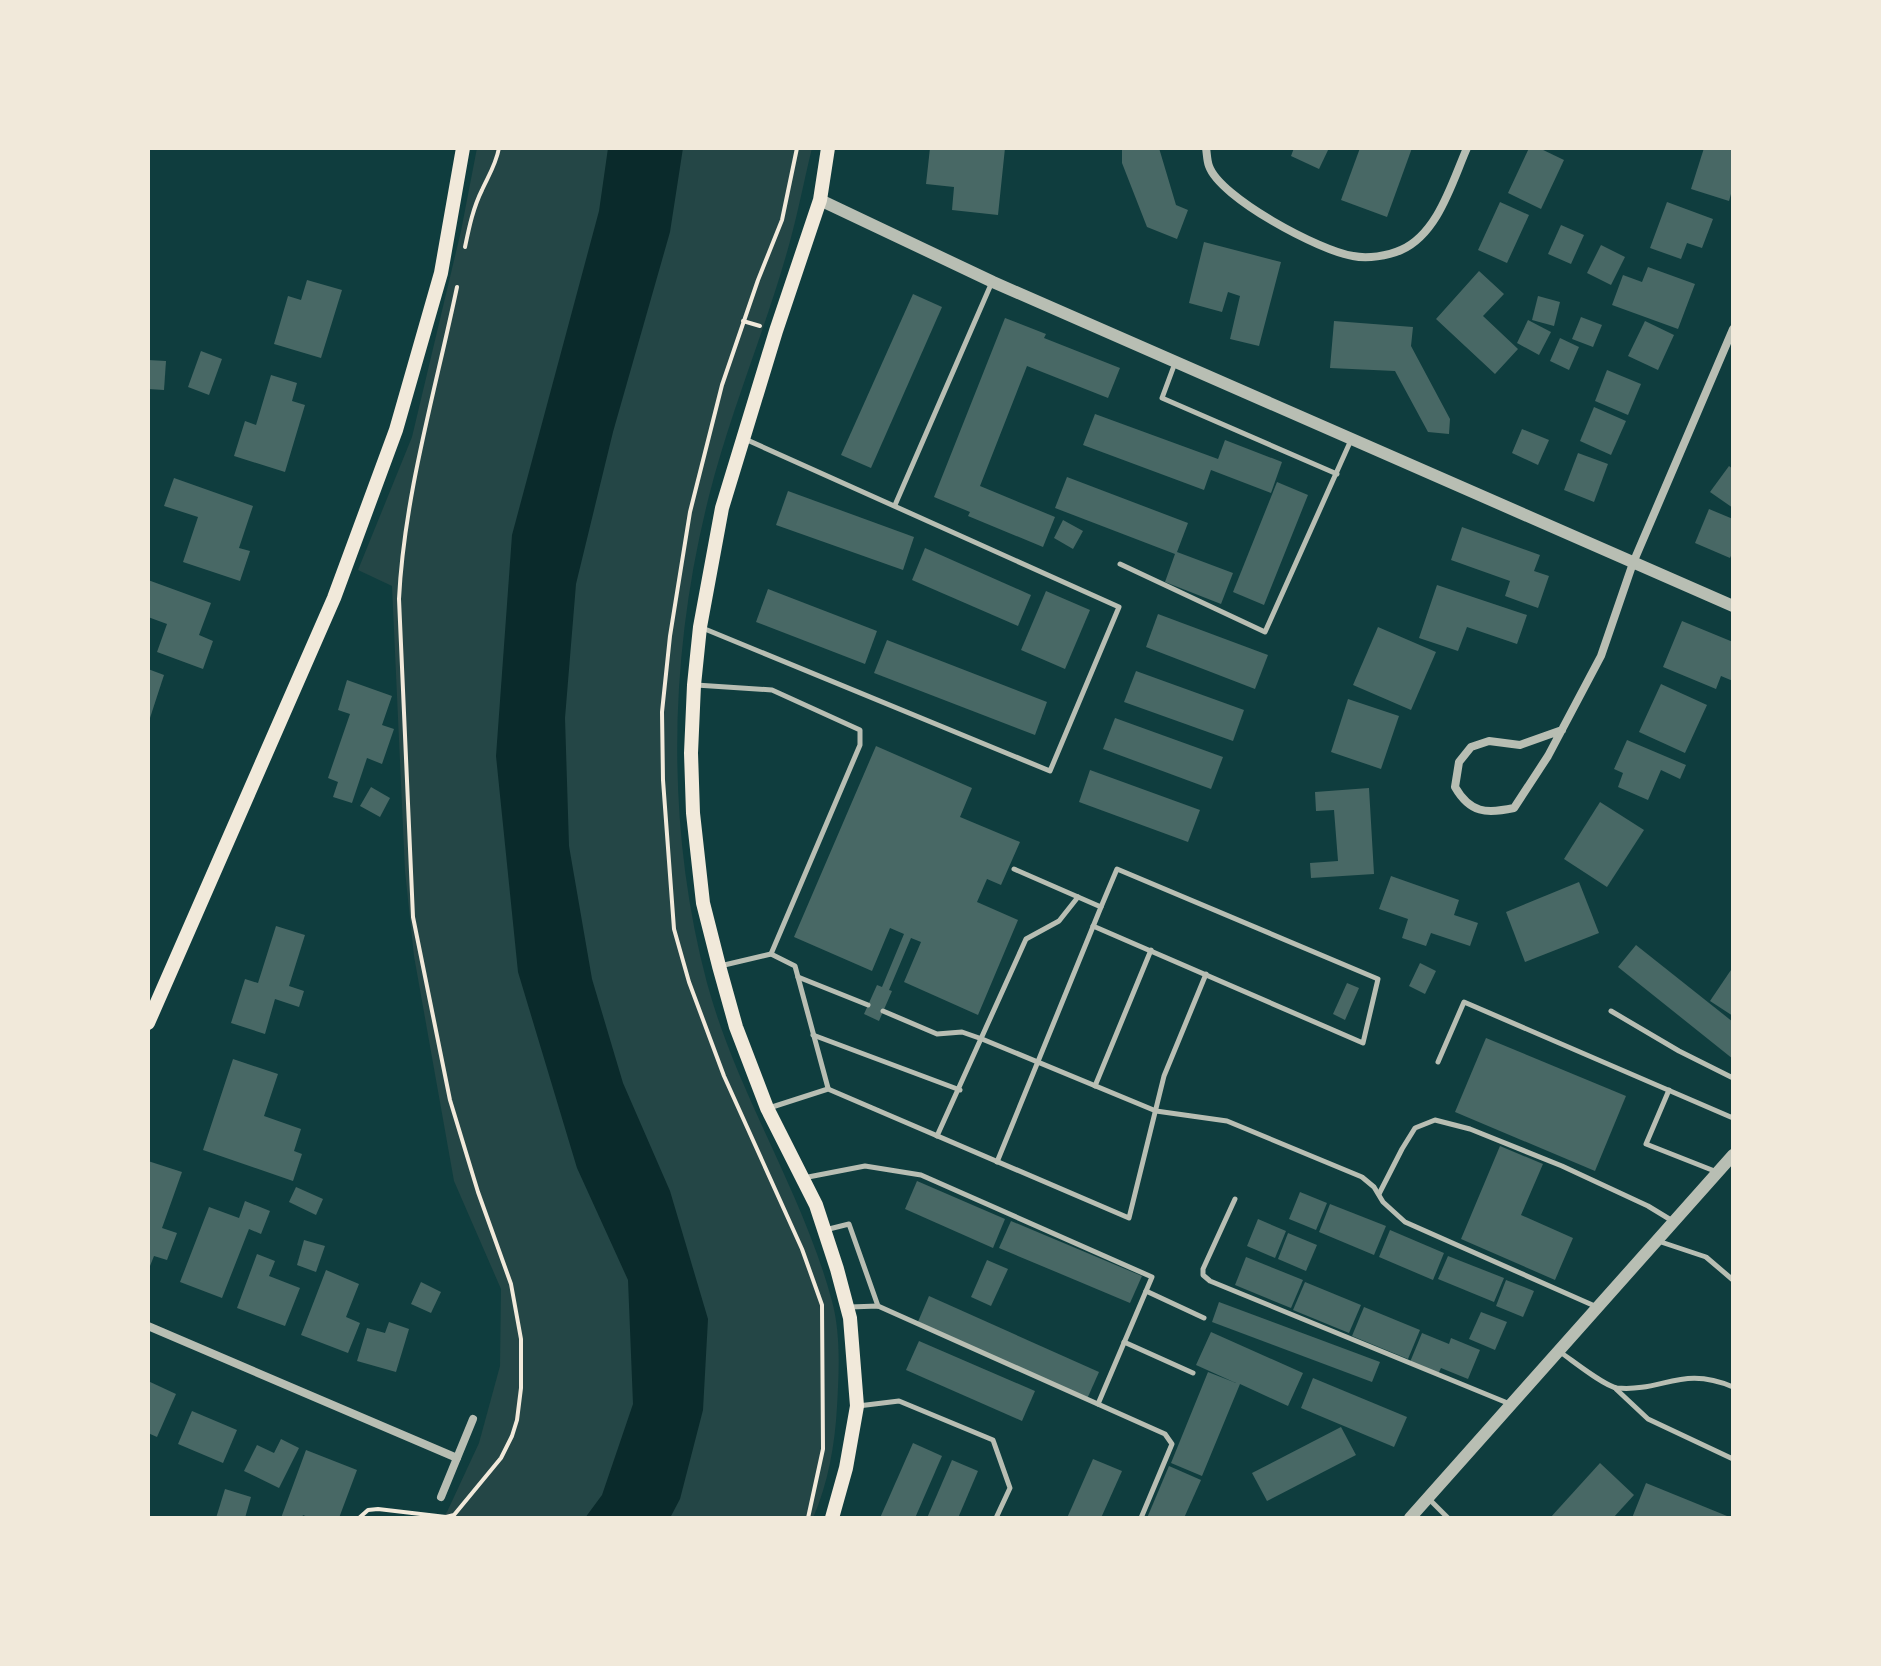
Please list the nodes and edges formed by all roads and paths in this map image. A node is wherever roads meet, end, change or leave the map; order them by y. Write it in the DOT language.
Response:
graph roads {
  1 [pos="463,148"];
  2 [pos="499,148"];
  3 [pos="797,148"];
  4 [pos="828,148"];
  5 [pos="1206,148"];
  6 [pos="1467,148"];
  7 [pos="820,200"];
  8 [pos="464,257"];
  9 [pos="993,282"];
  10 [pos="457,286"];
  11 [pos="743,321"];
  12 [pos="761,327"];
  13 [pos="1733,331"];
  14 [pos="731,356"];
  15 [pos="1176,362"];
  16 [pos="743,438"];
  17 [pos="1352,440"];
  18 [pos="1337,474"];
  19 [pos="895,505"];
  20 [pos="1633,563"];
  21 [pos="1120,564"];
  22 [pos="1733,606"];
  23 [pos="700,627"];
  24 [pos="694,685"];
  25 [pos="1562,730"];
  26 [pos="1014,869"];
  27 [pos="1078,897"];
  28 [pos="1101,907"];
  29 [pos="1093,926"];
  30 [pos="1151,950"];
  31 [pos="771,954"];
  32 [pos="719,966"];
  33 [pos="1206,974"];
  34 [pos="797,977"];
  35 [pos="868,1005"];
  36 [pos="883,1011"];
  37 [pos="1611,1011"];
  38 [pos="148,1023"];
  39 [pos="812,1034"];
  40 [pos="982,1039"];
  41 [pos="1037,1062"];
  42 [pos="1438,1062"];
  43 [pos="1733,1078"];
  44 [pos="1095,1086"];
  45 [pos="828,1089"];
  46 [pos="960,1090"];
  47 [pos="1669,1090"];
  48 [pos="767,1108"];
  49 [pos="1156,1111"];
  50 [pos="1733,1118"];
  51 [pos="937,1136"];
  52 [pos="1733,1155"];
  53 [pos="997,1162"];
  54 [pos="1718,1173"];
  55 [pos="802,1178"];
  56 [pos="1379,1195"];
  57 [pos="1235,1199"];
  58 [pos="1674,1222"];
  59 [pos="824,1230"];
  60 [pos="1657,1241"];
  61 [pos="1733,1280"];
  62 [pos="1146,1291"];
  63 [pos="878,1306"];
  64 [pos="847,1307"];
  65 [pos="1598,1307"];
  66 [pos="1204,1318"];
  67 [pos="148,1326"];
  68 [pos="1124,1342"];
  69 [pos="1559,1351"];
  70 [pos="1193,1373"];
  71 [pos="1733,1387"];
  72 [pos="1615,1388"];
  73 [pos="1098,1404"];
  74 [pos="1511,1405"];
  75 [pos="857,1406"];
  76 [pos="473,1419"];
  77 [pos="457,1458"];
  78 [pos="501,1458"];
  79 [pos="1733,1459"];
  80 [pos="441,1497"];
  81 [pos="1428,1498"];
  82 [pos="832,1518"];
  83 [pos="996,1518"];
  84 [pos="1141,1518"];
  85 [pos="1410,1518"];
  86 [pos="1448,1518"];
  1 -- 38 [label="main road"];
  2 -- 8 [label="path"];
  3 -- 11 [label="path"];
  4 -- 7 [label="main road"];
  5 -- 6 [label="street"];
  7 -- 9 [label="street"];
  7 -- 16 [label="main road"];
  9 -- 15 [label="street"];
  9 -- 19 [label="lane"];
  10 -- 78 [label="path"];
  11 -- 12 [label="path"];
  11 -- 14 [label="path"];
  13 -- 20 [label="street"];
  15 -- 17 [label="street"];
  15 -- 18 [label="lane"];
  16 -- 19 [label="lane"];
  16 -- 23 [label="main road"];
  17 -- 18 [label="lane"];
  17 -- 20 [label="street"];
  18 -- 21 [label="lane"];
  19 -- 23 [label="lane"];
  20 -- 22 [label="street"];
  20 -- 25 [label="street"];
  23 -- 24 [label="main road"];
  24 -- 31 [label="lane"];
  24 -- 32 [label="main road"];
  25 -- 25 [label="street"];
  26 -- 27 [label="lane"];
  27 -- 28 [label="lane"];
  27 -- 40 [label="lane"];
  28 -- 29 [label="lane"];
  28 -- 33 [label="lane"];
  29 -- 30 [label="lane"];
  29 -- 41 [label="lane"];
  30 -- 33 [label="lane"];
  30 -- 44 [label="lane"];
  31 -- 32 [label="lane"];
  31 -- 34 [label="lane"];
  32 -- 48 [label="main road"];
  33 -- 49 [label="lane"];
  34 -- 35 [label="lane"];
  34 -- 39 [label="lane"];
  36 -- 40 [label="lane"];
  37 -- 43 [label="lane"];
  39 -- 45 [label="lane"];
  39 -- 46 [label="lane"];
  40 -- 41 [label="lane"];
  40 -- 46 [label="lane"];
  41 -- 44 [label="lane"];
  41 -- 53 [label="lane"];
  42 -- 47 [label="lane"];
  44 -- 49 [label="lane"];
  45 -- 48 [label="lane"];
  45 -- 51 [label="lane"];
  46 -- 51 [label="lane"];
  47 -- 50 [label="lane"];
  47 -- 54 [label="lane"];
  48 -- 55 [label="main road"];
  49 -- 53 [label="lane"];
  49 -- 56 [label="lane"];
  51 -- 53 [label="lane"];
  52 -- 54 [label="street"];
  54 -- 58 [label="street"];
  55 -- 59 [label="main road"];
  55 -- 62 [label="lane"];
  56 -- 58 [label="lane"];
  56 -- 65 [label="lane"];
  57 -- 74 [label="lane"];
  58 -- 60 [label="street"];
  59 -- 63 [label="lane"];
  59 -- 64 [label="main road"];
  60 -- 61 [label="lane"];
  60 -- 65 [label="street"];
  62 -- 66 [label="lane"];
  62 -- 68 [label="lane"];
  63 -- 64 [label="lane"];
  63 -- 73 [label="lane"];
  64 -- 75 [label="main road"];
  65 -- 69 [label="street"];
  67 -- 77 [label="street"];
  68 -- 70 [label="lane"];
  68 -- 73 [label="lane"];
  69 -- 72 [label="lane"];
  69 -- 74 [label="street"];
  71 -- 72 [label="lane"];
  72 -- 79 [label="lane"];
  73 -- 84 [label="lane"];
  74 -- 81 [label="street"];
  75 -- 82 [label="main road"];
  75 -- 83 [label="lane"];
  76 -- 77 [label="street"];
  77 -- 80 [label="street"];
  81 -- 85 [label="street"];
  81 -- 86 [label="lane"];
}
